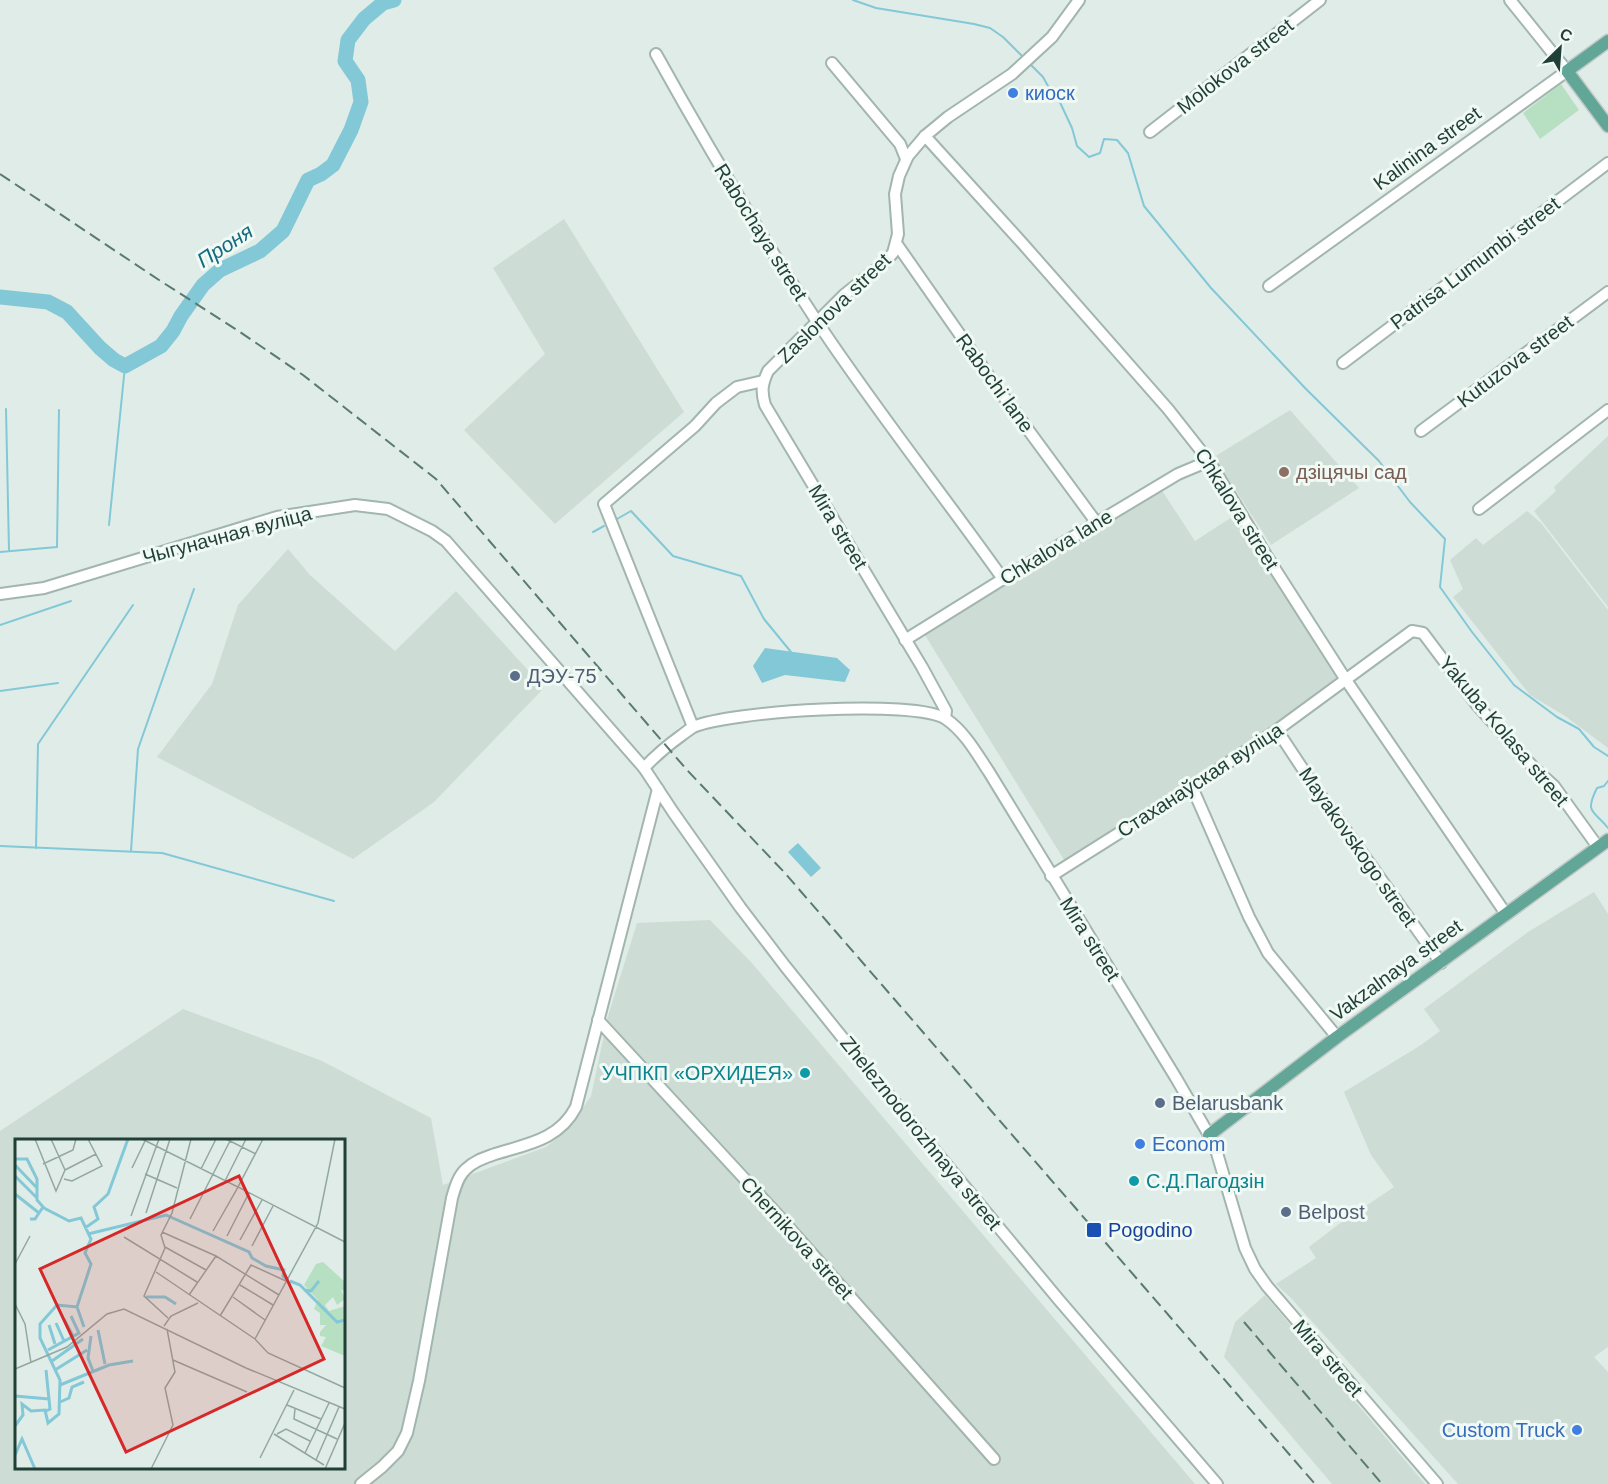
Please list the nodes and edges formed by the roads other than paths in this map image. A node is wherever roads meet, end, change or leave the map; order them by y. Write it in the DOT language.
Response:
graph roads {
  1 [pos="1079,0"];
  2 [pos="1320,0"];
  3 [pos="1510,0"];
  4 [pos="1608,41"];
  5 [pos="656,54"];
  6 [pos="832,63"];
  7 [pos="1568,71"];
  8 [pos="1608,126"];
  9 [pos="1150,132"];
  10 [pos="925,136"];
  11 [pos="906,159"];
  12 [pos="1608,163"];
  13 [pos="896,243"];
  14 [pos="1269,286"];
  15 [pos="1608,292"];
  16 [pos="817,321"];
  17 [pos="1343,363"];
  18 [pos="763,381"];
  19 [pos="1608,410"];
  20 [pos="1421,431"];
  21 [pos="1209,461"];
  22 [pos="1479,509"];
  23 [pos="1096,522"];
  24 [pos="1003,579"];
  25 [pos="0,594"];
  26 [pos="905,640"];
  27 [pos="1346,680"];
  28 [pos="945,718"];
  29 [pos="693,727"];
  30 [pos="1277,730"];
  31 [pos="644,768"];
  32 [pos="1192,787"];
  33 [pos="658,789"];
  34 [pos="1603,843"];
  35 [pos="1051,876"];
  36 [pos="1506,914"];
  37 [pos="1441,963"];
  38 [pos="598,1020"];
  39 [pos="1337,1037"];
  40 [pos="1209,1135"];
  41 [pos="994,1459"];
  42 [pos="361,1484"];
  43 [pos="1218,1484"];
  44 [pos="1437,1484"];
  1 -- 10 [label="street, Zaslonova street"];
  2 -- 9 [label="street, Molokova street"];
  3 -- 7 [label="street"];
  4 -- 7 [label="main road, Kalinina street"];
  5 -- 16 [label="street, Rabochaya street"];
  6 -- 11 [label="street"];
  7 -- 8 [label="main road"];
  7 -- 14 [label="street, Kalinina street"];
  10 -- 11 [label="street, Zaslonova street"];
  10 -- 21 [label="street, Chkalova street"];
  11 -- 13 [label="street, Zaslonova street"];
  12 -- 17 [label="street, Patrisa Lumumbi street"];
  13 -- 16 [label="street, Zaslonova street"];
  13 -- 23 [label="street, Rabochi lane"];
  15 -- 20 [label="street, Kutuzova street"];
  16 -- 18 [label="street, Zaslonova street"];
  16 -- 24 [label="street, Rabochaya street"];
  18 -- 26 [label="street, Mira street"];
  18 -- 29 [label="street, Zaslonova street"];
  19 -- 22 [label="street"];
  21 -- 23 [label="street, Chkalova lane"];
  21 -- 27 [label="street, Chkalova street"];
  23 -- 24 [label="street, Chkalova lane"];
  24 -- 26 [label="street, Chkalova lane"];
  25 -- 31 [label="street, Чыгуначная вуліца"];
  26 -- 28 [label="street, Mira street"];
  27 -- 30 [label="street, Стаханаўская вуліца"];
  27 -- 34 [label="street, Yakuba Kolasa street"];
  27 -- 36 [label="street, Chkalova street"];
  28 -- 29 [label="street"];
  28 -- 35 [label="street, Mira street"];
  29 -- 31 [label="street"];
  30 -- 32 [label="street, Стаханаўская вуліца"];
  30 -- 37 [label="street, Mayakovskogo street"];
  31 -- 33 [label="street, Zheleznodorozhnaya street"];
  32 -- 35 [label="street, Стаханаўская вуліца"];
  32 -- 39 [label="street"];
  33 -- 38 [label="street"];
  33 -- 43 [label="street, Zheleznodorozhnaya street"];
  34 -- 36 [label="main road, Vakzalnaya street"];
  35 -- 40 [label="street, Mira street"];
  36 -- 37 [label="main road, Vakzalnaya street"];
  37 -- 39 [label="main road, Vakzalnaya street"];
  38 -- 41 [label="street, Chernikova street"];
  38 -- 42 [label="street"];
  39 -- 40 [label="main road, Vakzalnaya street"];
  40 -- 44 [label="street, Mira street"];
}
